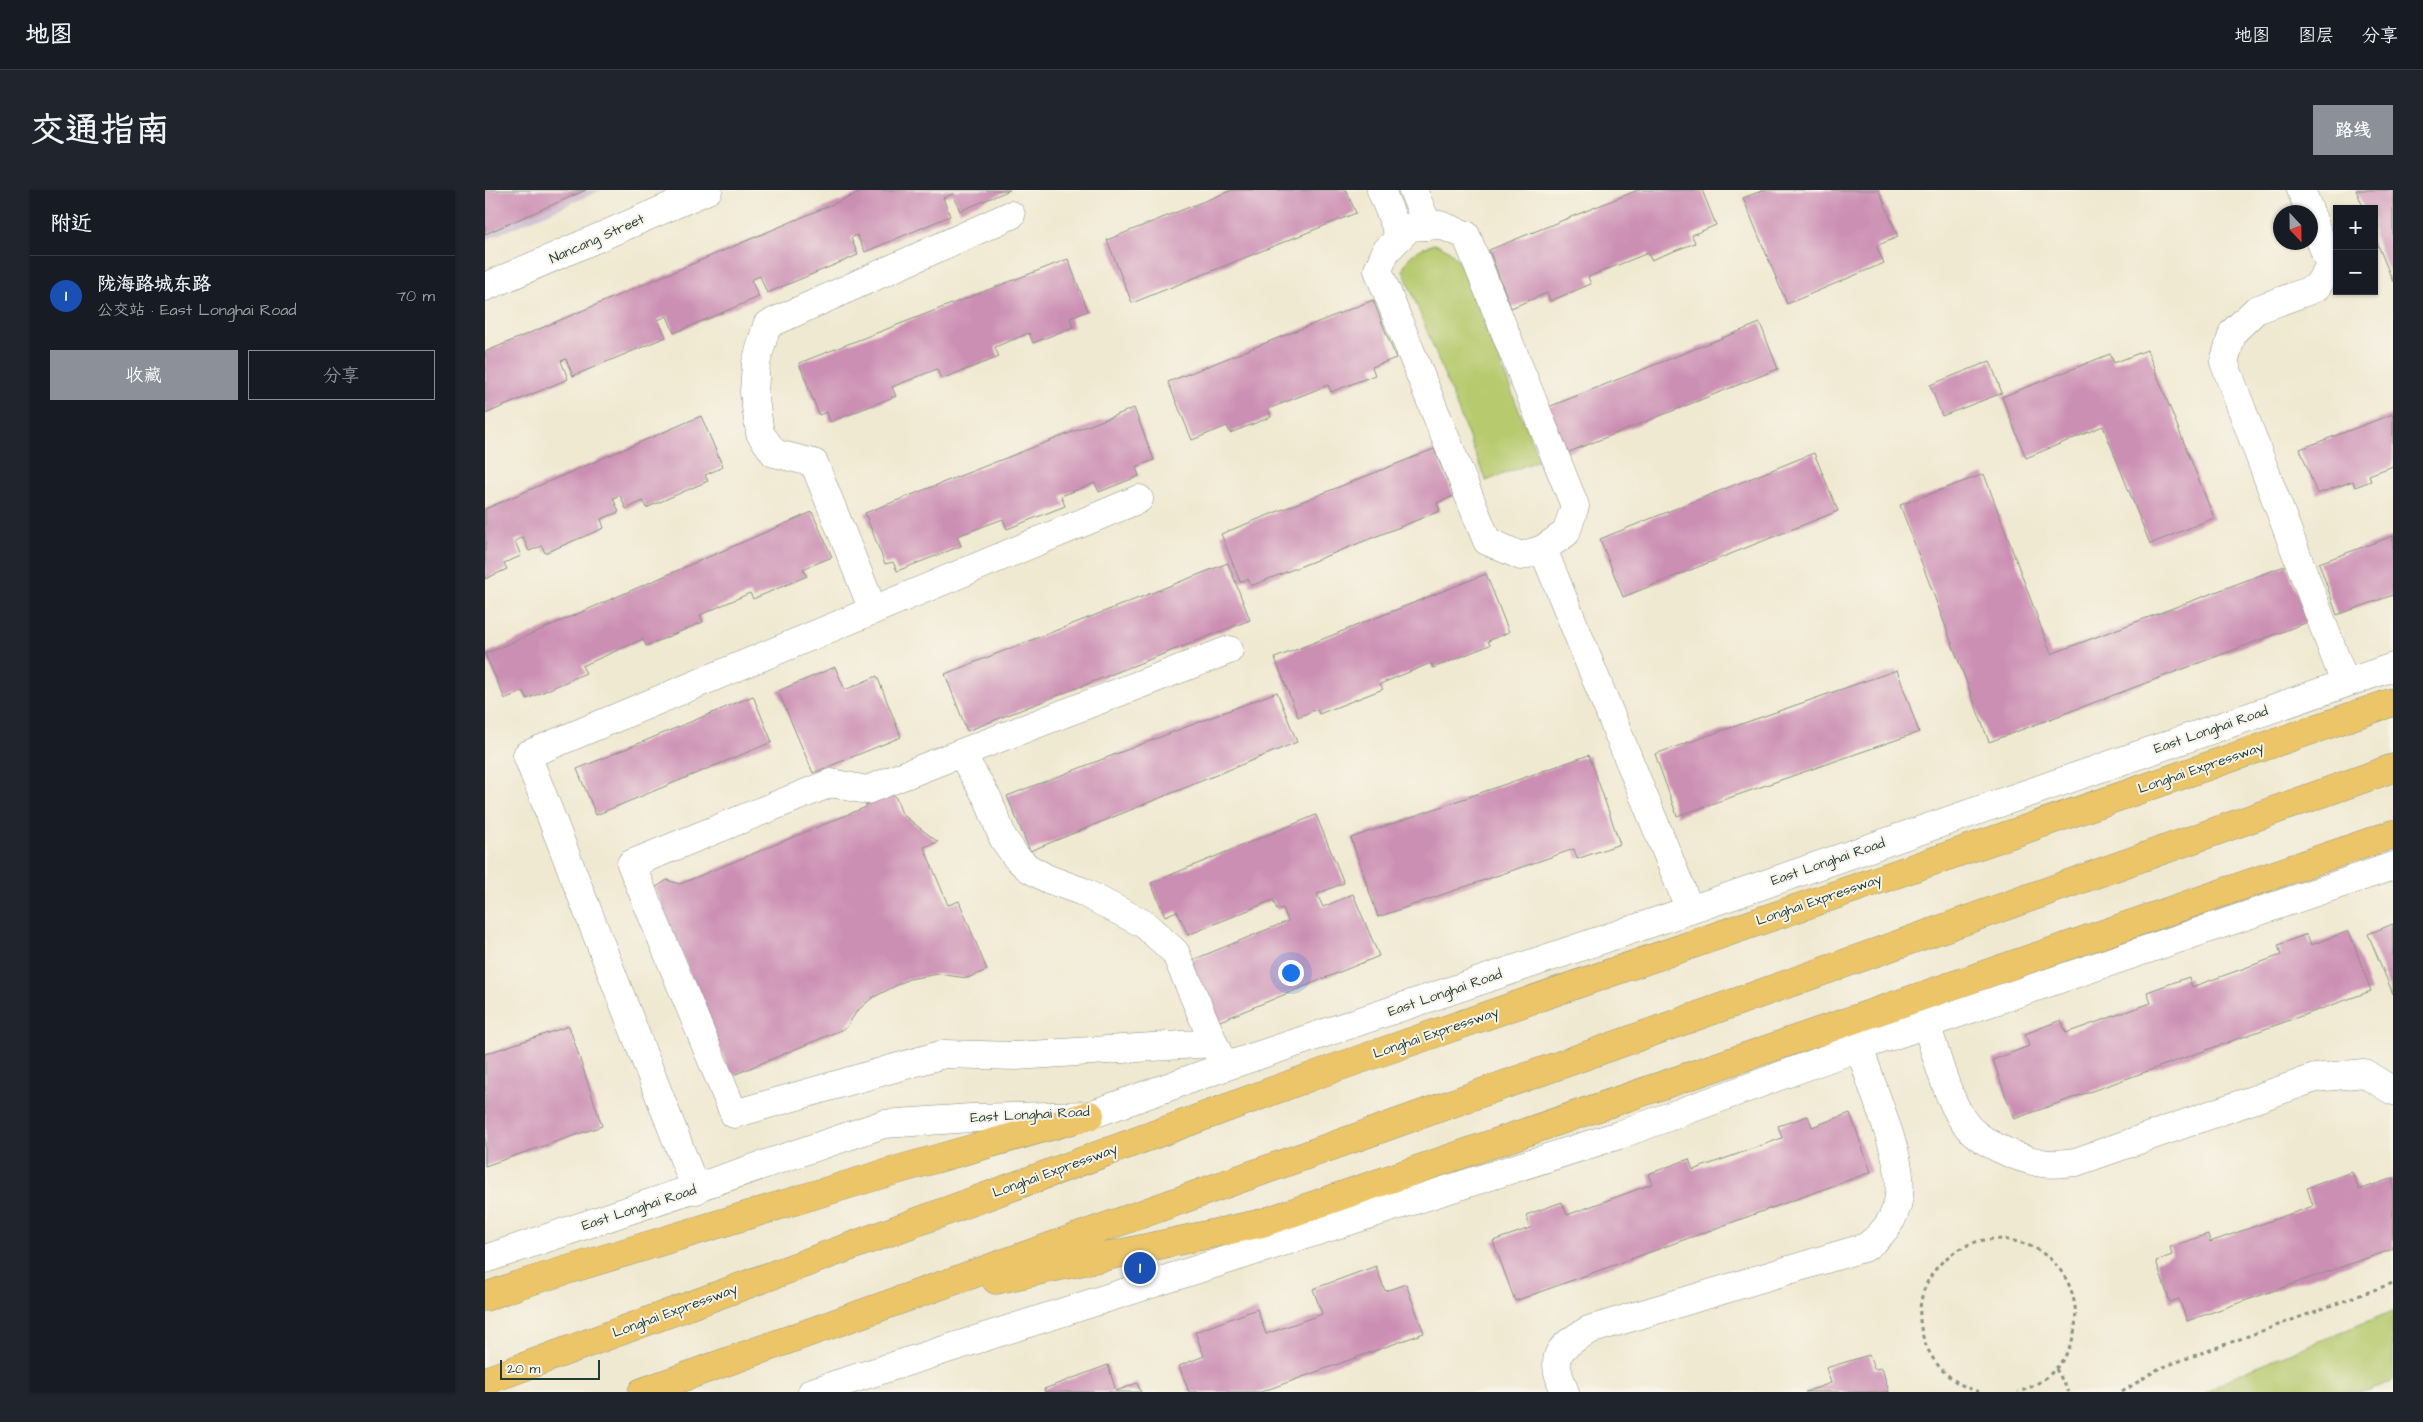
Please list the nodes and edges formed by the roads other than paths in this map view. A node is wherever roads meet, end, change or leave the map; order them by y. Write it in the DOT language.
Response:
graph roads {
  1 [pos="708,190"];
  2 [pos="1381,190"];
  3 [pos="1413,190"];
  4 [pos="2301,190"];
  5 [pos="2307,205"];
  6 [pos="1011,215"];
  7 [pos="1428,226"];
  8 [pos="2318,235"];
  9 [pos="1400,237"];
  10 [pos="485,287"];
  11 [pos="1139,499"];
  12 [pos="1543,549"];
  13 [pos="873,610"];
  14 [pos="1229,650"];
  15 [pos="2393,667"];
  16 [pos="2345,684"];
  17 [pos="2393,702"];
  18 [pos="961,753"];
  19 [pos="2393,768"];
  20 [pos="2393,834"];
  21 [pos="2393,866"];
  22 [pos="1690,910"];
  23 [pos="1927,1026"];
  24 [pos="1213,1043"];
  25 [pos="1859,1047"];
  26 [pos="1224,1067"];
  27 [pos="2393,1090"];
  28 [pos="1090,1114"];
  29 [pos="696,1190"];
  30 [pos="485,1259"];
  31 [pos="485,1297"];
  32 [pos="887,1304"];
  33 [pos="485,1381"];
  34 [pos="643,1392"];
  35 [pos="812,1392"];
  36 [pos="1565,1392"];
  1 -- 10 [label="street, Nancang Street"];
  2 -- 9 [label="street"];
  3 -- 7 [label="street"];
  4 -- 5 [label="street"];
  6 -- 13 [label="street"];
  7 -- 9 [label="street"];
  7 -- 12 [label="street"];
  8 -- 16 [label="street"];
  9 -- 12 [label="street"];
  11 -- 13 [label="street"];
  12 -- 22 [label="street"];
  13 -- 29 [label="street"];
  14 -- 18 [label="street"];
  15 -- 16 [label="street, East Longhai Road"];
  16 -- 22 [label="street, East Longhai Road"];
  17 -- 33 [label="highway, Longhai Expressway"];
  18 -- 24 [label="street"];
  18 -- 24 [label="street"];
  19 -- 32 [label="highway"];
  20 -- 32 [label="highway"];
  21 -- 23 [label="street"];
  22 -- 26 [label="street, East Longhai Road"];
  23 -- 25 [label="street"];
  23 -- 27 [label="street"];
  24 -- 26 [label="street"];
  25 -- 35 [label="street"];
  25 -- 36 [label="street"];
  26 -- 28 [label="street, East Longhai Road"];
  28 -- 29 [label="street, East Longhai Road"];
  28 -- 31 [label="highway"];
  29 -- 30 [label="street, East Longhai Road"];
  32 -- 34 [label="highway"];
}
